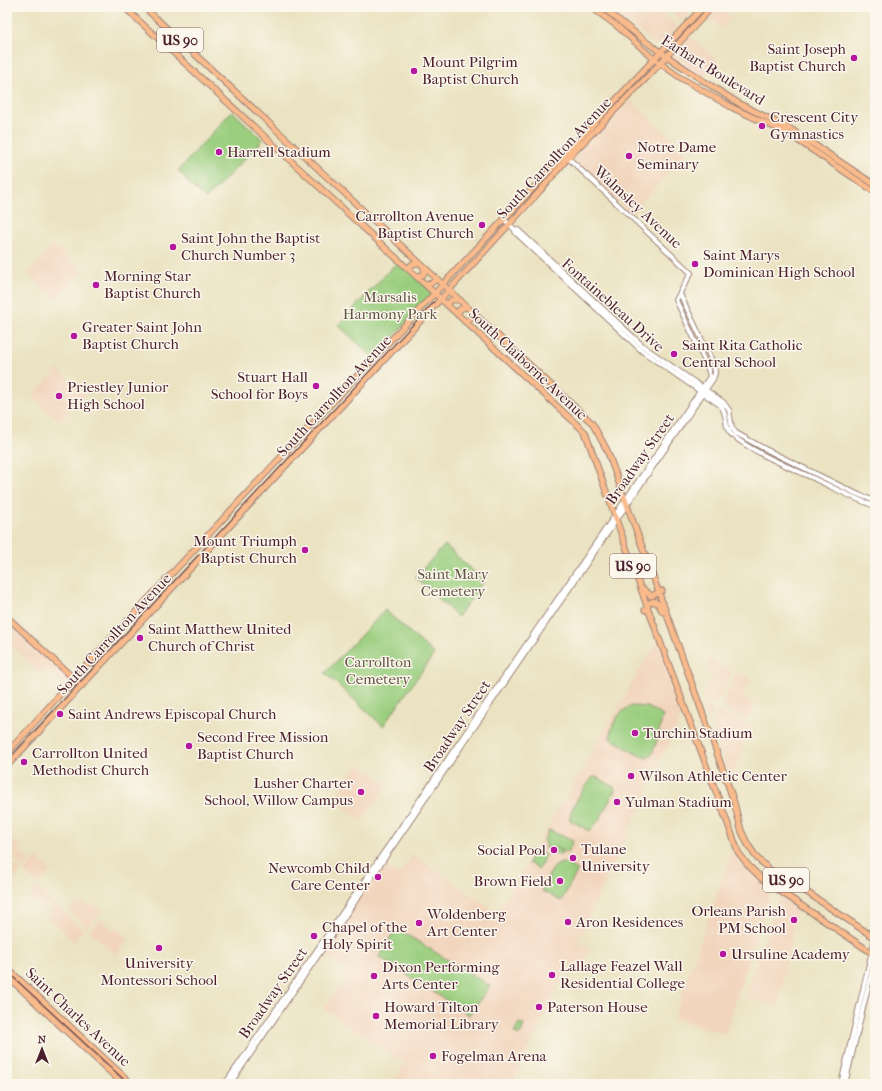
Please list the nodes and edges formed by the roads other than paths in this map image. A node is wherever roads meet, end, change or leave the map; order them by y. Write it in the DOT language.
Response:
graph roads {
  1 [pos="124,7"];
  2 [pos="144,7"];
  3 [pos="591,7"];
  4 [pos="602,7"];
  5 [pos="703,7"];
  6 [pos="712,7"];
  7 [pos="660,52"];
  8 [pos="666,56"];
  9 [pos="654,59"];
  10 [pos="659,63"];
  11 [pos="640,74"];
  12 [pos="645,79"];
  13 [pos="683,80"];
  14 [pos="702,80"];
  15 [pos="714,87"];
  16 [pos="700,89"];
  17 [pos="566,156"];
  18 [pos="875,186"];
  19 [pos="875,192"];
  20 [pos="504,220"];
  21 [pos="509,224"];
  22 [pos="467,259"];
  23 [pos="420,263"];
  24 [pos="472,264"];
  25 [pos="424,267"];
  26 [pos="410,271"];
  27 [pos="416,276"];
  28 [pos="437,279"];
  29 [pos="424,283"];
  30 [pos="443,284"];
  31 [pos="449,290"];
  32 [pos="434,293"];
  33 [pos="680,294"];
  34 [pos="441,299"];
  35 [pos="460,300"];
  36 [pos="447,304"];
  37 [pos="466,306"];
  38 [pos="472,312"];
  39 [pos="458,315"];
  40 [pos="409,320"];
  41 [pos="464,321"];
  42 [pos="414,328"];
  43 [pos="704,391"];
  44 [pos="875,501"];
  45 [pos="626,503"];
  46 [pos="875,506"];
  47 [pos="616,518"];
  48 [pos="634,570"];
  49 [pos="661,592"];
  50 [pos="646,608"];
  51 [pos="7,617"];
  52 [pos="674,635"];
  53 [pos="74,679"];
  54 [pos="82,686"];
  55 [pos="7,752"];
  56 [pos="7,766"];
  57 [pos="875,938"];
  58 [pos="874,955"];
  59 [pos="7,968"];
  60 [pos="7,976"];
  61 [pos="123,1084"];
  62 [pos="132,1084"];
  63 [pos="225,1084"];
  64 [pos="230,1084"];
  65 [pos="841,1084"];
  66 [pos="845,1084"];
  1 -- 26 [label="main road, South Claiborne Avenue / US 90"];
  2 -- 23 [label="main road, South Claiborne Avenue / US 90"];
  3 -- 9 [label="main road, Earhart Boulevard"];
  4 -- 7 [label="main road, Earhart Boulevard"];
  5 -- 7 [label="main road, South Carrollton Avenue"];
  6 -- 8 [label="main road, South Carrollton Avenue"];
  7 -- 8 [label="main road, Earhart Boulevard"];
  7 -- 9 [label="main road, South Carrollton Avenue"];
  8 -- 10 [label="main road, South Carrollton Avenue"];
  8 -- 14 [label="main road, Earhart Boulevard"];
  9 -- 10 [label="main road, Earhart Boulevard"];
  9 -- 11 [label="main road, South Carrollton Avenue"];
  10 -- 12 [label="main road, South Carrollton Avenue"];
  10 -- 13 [label="main road, Earhart Boulevard"];
  11 -- 12 [label="main road"];
  11 -- 17 [label="main road, South Carrollton Avenue"];
  12 -- 17 [label="main road, South Carrollton Avenue"];
  13 -- 14 [label="main road"];
  13 -- 16 [label="main road, Earhart Boulevard"];
  14 -- 15 [label="main road, Earhart Boulevard"];
  15 -- 16 [label="main road"];
  15 -- 18 [label="main road, Earhart Boulevard"];
  16 -- 19 [label="main road, Earhart Boulevard"];
  17 -- 20 [label="main road, South Carrollton Avenue"];
  17 -- 21 [label="main road, South Carrollton Avenue"];
  17 -- 33 [label="street, Walmsley Avenue"];
  20 -- 21 [label="street, Fontainebleau Drive"];
  20 -- 22 [label="main road, South Carrollton Avenue"];
  21 -- 24 [label="main road, South Carrollton Avenue"];
  21 -- 43 [label="street, Fontainebleau Drive"];
  22 -- 24 [label="main road"];
  22 -- 30 [label="main road, South Carrollton Avenue"];
  23 -- 25 [label="main road, South Claiborne Avenue / US 90"];
  23 -- 26 [label="main road"];
  24 -- 31 [label="main road, South Carrollton Avenue"];
  25 -- 27 [label="main road"];
  25 -- 28 [label="main road, South Claiborne Avenue / US 90"];
  26 -- 27 [label="main road, South Claiborne Avenue / US 90"];
  27 -- 29 [label="main road, South Claiborne Avenue / US 90"];
  28 -- 29 [label="main road"];
  28 -- 30 [label="main road, South Claiborne Avenue / US 90"];
  29 -- 32 [label="main road, South Claiborne Avenue / US 90"];
  30 -- 31 [label="main road, South Claiborne Avenue / US 90"];
  30 -- 32 [label="main road, South Carrollton Avenue"];
  31 -- 34 [label="main road, South Carrollton Avenue"];
  31 -- 35 [label="main road, South Claiborne Avenue / US 90"];
  32 -- 34 [label="main road, South Claiborne Avenue / US 90"];
  32 -- 40 [label="main road, South Carrollton Avenue"];
  33 -- 43 [label="street, Broadway Street"];
  33 -- 43 [label="street"];
  34 -- 36 [label="main road, South Claiborne Avenue / US 90"];
  34 -- 42 [label="main road, South Carrollton Avenue"];
  35 -- 36 [label="main road"];
  35 -- 37 [label="main road, South Claiborne Avenue / US 90"];
  36 -- 39 [label="main road, South Claiborne Avenue / US 90"];
  37 -- 38 [label="main road, South Claiborne Avenue / US 90"];
  37 -- 39 [label="main road"];
  38 -- 41 [label="main road"];
  38 -- 45 [label="main road, South Claiborne Avenue / US 90"];
  39 -- 41 [label="main road, South Claiborne Avenue / US 90"];
  40 -- 42 [label="main road"];
  40 -- 53 [label="main road, South Carrollton Avenue"];
  41 -- 47 [label="main road, South Claiborne Avenue / US 90"];
  42 -- 54 [label="main road, South Carrollton Avenue"];
  43 -- 44 [label="street, Fontainebleau Drive"];
  43 -- 45 [label="street, Broadway Street"];
  43 -- 46 [label="street, Fontainebleau Drive"];
  45 -- 47 [label="street, Broadway Street"];
  45 -- 49 [label="main road, South Claiborne Avenue / US 90"];
  47 -- 48 [label="main road, South Claiborne Avenue / US 90"];
  47 -- 63 [label="street, Broadway Street"];
  47 -- 64 [label="street, Broadway Street"];
  48 -- 49 [label="main road"];
  48 -- 50 [label="main road, South Claiborne Avenue / US 90"];
  49 -- 52 [label="main road, South Claiborne Avenue / US 90"];
  50 -- 52 [label="main road"];
  50 -- 58 [label="main road, South Claiborne Avenue / US 90"];
  51 -- 53 [label="main road"];
  52 -- 57 [label="main road, South Claiborne Avenue / US 90"];
  53 -- 54 [label="main road"];
  53 -- 55 [label="main road, South Carrollton Avenue"];
  54 -- 56 [label="main road, South Carrollton Avenue"];
  57 -- 58 [label="street"];
  58 -- 65 [label="street"];
  58 -- 66 [label="street"];
  59 -- 62 [label="main road, Saint Charles Avenue"];
  60 -- 61 [label="main road, Saint Charles Avenue"];
}
